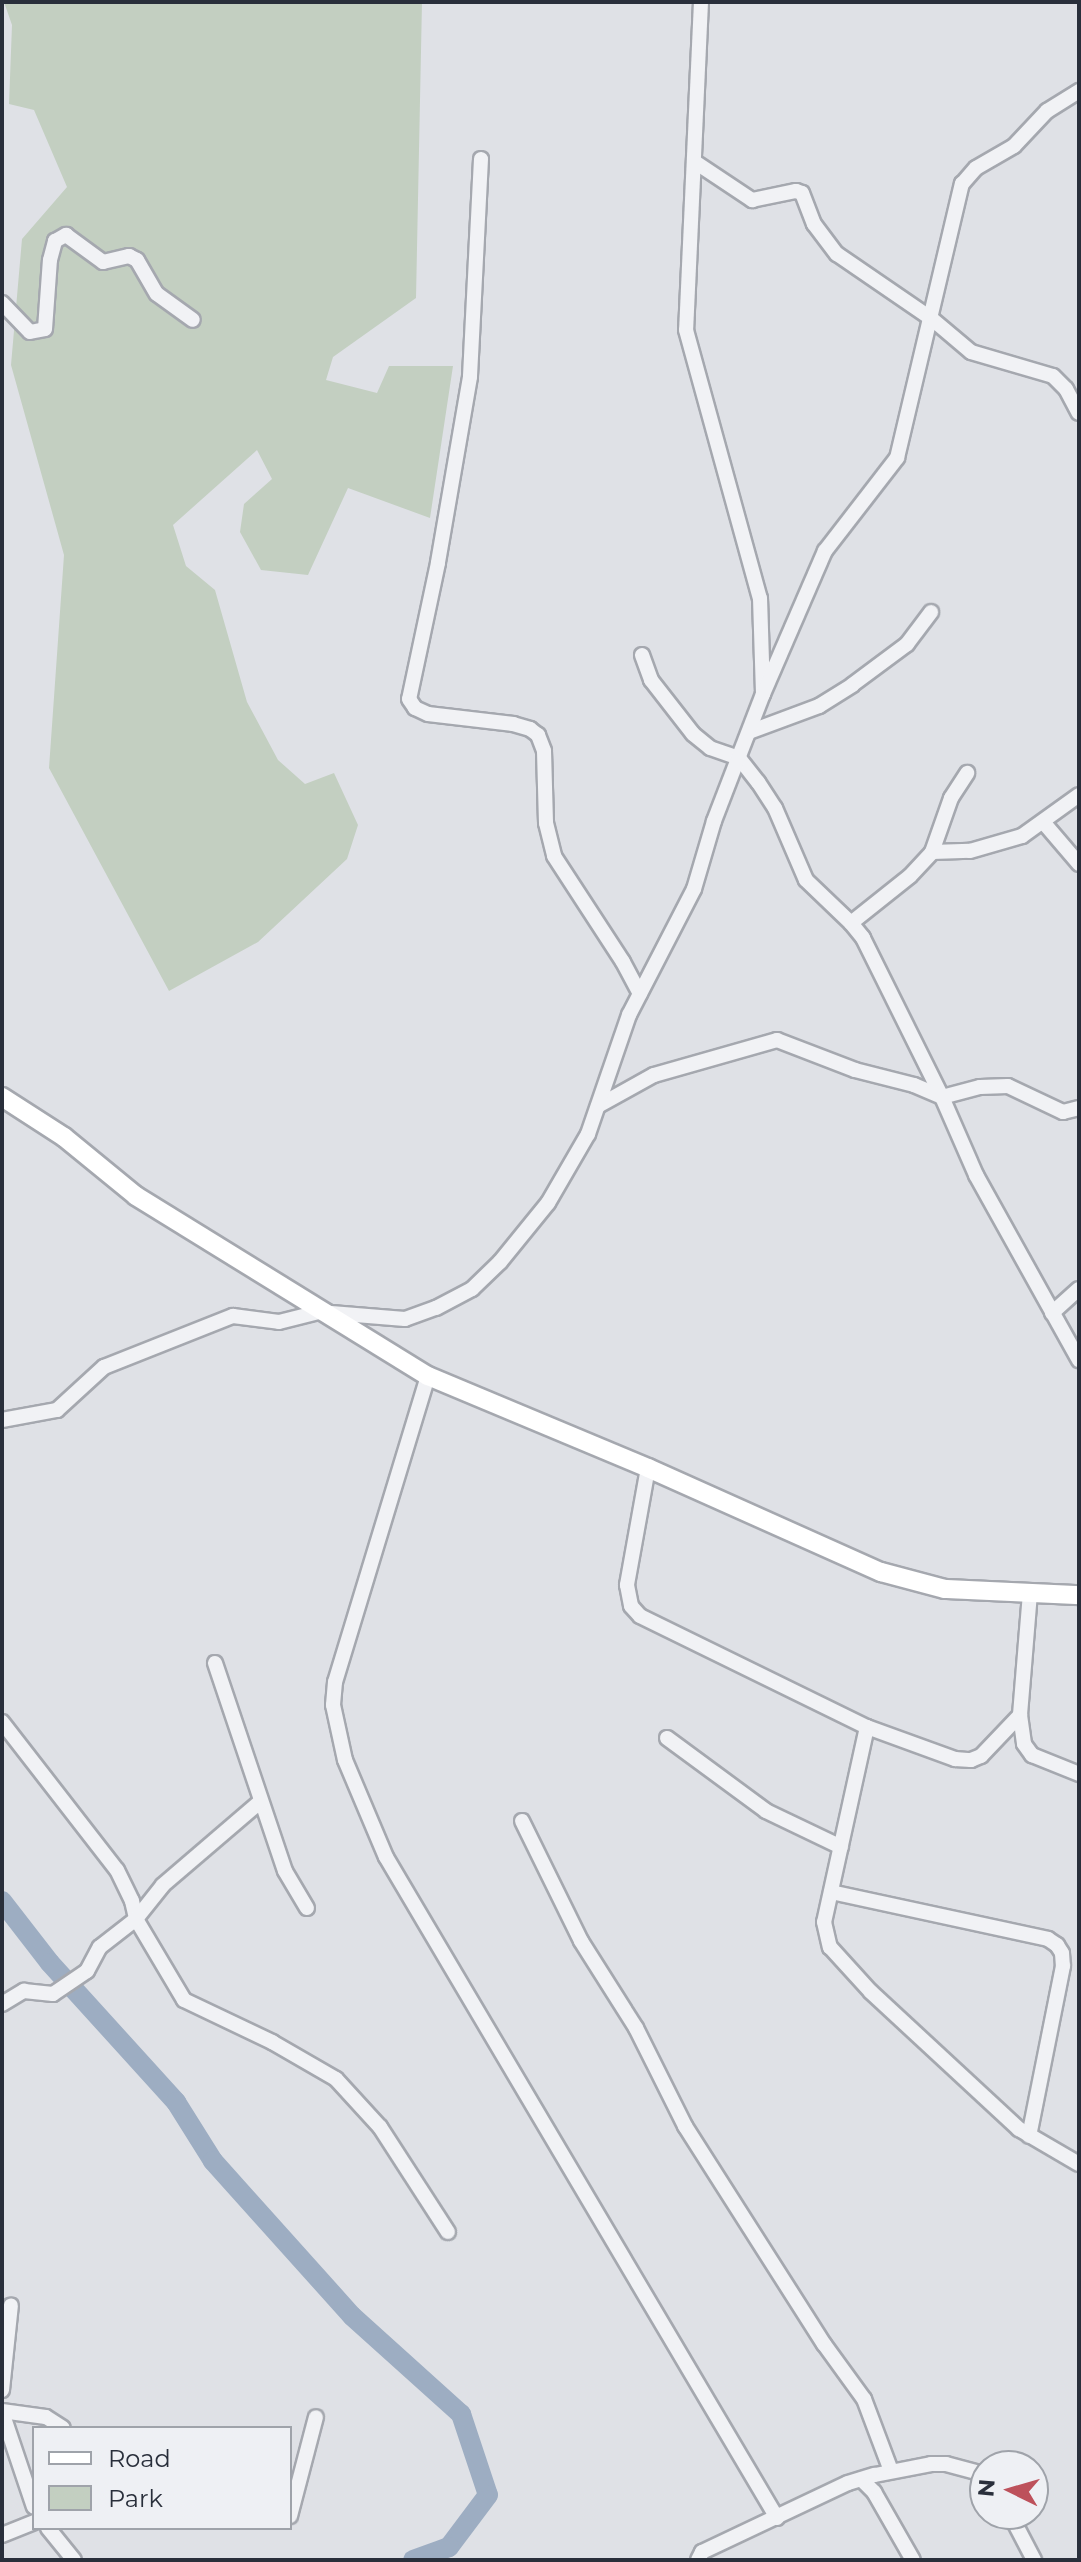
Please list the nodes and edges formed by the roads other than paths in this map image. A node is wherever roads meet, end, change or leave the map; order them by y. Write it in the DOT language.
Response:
graph roads {
  1 [pos="701,2"];
  2 [pos="1079,91"];
  3 [pos="481,159"];
  4 [pos="695,162"];
  5 [pos="2,303"];
  6 [pos="932,319"];
  7 [pos="193,320"];
  8 [pos="1079,413"];
  9 [pos="931,612"];
  10 [pos="642,655"];
  11 [pos="763,694"];
  12 [pos="749,732"];
  13 [pos="739,758"];
  14 [pos="967,773"];
  15 [pos="1079,795"];
  16 [pos="1044,823"];
  17 [pos="932,852"];
  18 [pos="1079,864"];
  19 [pos="851,923"];
  20 [pos="640,994"];
  21 [pos="2,1097"];
  22 [pos="942,1097"];
  23 [pos="598,1106"];
  24 [pos="1079,1108"];
  25 [pos="1079,1289"];
  26 [pos="319,1312"];
  27 [pos="1052,1313"];
  28 [pos="1079,1360"];
  29 [pos="428,1376"];
  30 [pos="2,1420"];
  31 [pos="648,1468"];
  32 [pos="1030,1593"];
  33 [pos="1079,1595"];
  34 [pos="215,1663"];
  35 [pos="1020,1715"];
  36 [pos="2,1722"];
  37 [pos="867,1727"];
  38 [pos="667,1738"];
  39 [pos="1079,1774"];
  40 [pos="260,1802"];
  41 [pos="522,1821"];
  42 [pos="841,1847"];
  43 [pos="831,1892"];
  44 [pos="307,1908"];
  45 [pos="136,1919"];
  46 [pos="2,2004"];
  47 [pos="1029,2136"];
  48 [pos="1079,2164"];
  49 [pos="448,2232"];
  50 [pos="11,2305"];
  51 [pos="2,2390"];
  52 [pos="2,2411"];
  53 [pos="316,2417"];
  54 [pos="60,2426"];
  55 [pos="969,2470"];
  56 [pos="891,2471"];
  57 [pos="863,2481"];
  58 [pos="32,2501"];
  59 [pos="292,2508"];
  60 [pos="777,2518"];
  61 [pos="32,2523"];
  62 [pos="50,2530"];
  63 [pos="1018,2530"];
  64 [pos="2,2535"];
  65 [pos="910,2559"];
  66 [pos="74,2560"];
  67 [pos="698,2560"];
  68 [pos="1034,2560"];
  1 -- 4 [label="street"];
  2 -- 6 [label="street"];
  3 -- 20 [label="street"];
  4 -- 6 [label="street"];
  4 -- 11 [label="street"];
  5 -- 7 [label="street"];
  6 -- 8 [label="street"];
  6 -- 11 [label="street"];
  9 -- 12 [label="street"];
  10 -- 13 [label="street"];
  11 -- 12 [label="street"];
  12 -- 13 [label="street"];
  13 -- 19 [label="street"];
  13 -- 20 [label="street"];
  14 -- 17 [label="street"];
  15 -- 16 [label="street"];
  16 -- 17 [label="street"];
  16 -- 18 [label="street"];
  17 -- 19 [label="street"];
  19 -- 22 [label="street"];
  20 -- 23 [label="street"];
  21 -- 26 [label="street"];
  22 -- 23 [label="street"];
  22 -- 24 [label="street"];
  22 -- 27 [label="street"];
  23 -- 26 [label="street"];
  25 -- 27 [label="street"];
  26 -- 29 [label="street"];
  26 -- 30 [label="street"];
  27 -- 28 [label="street"];
  29 -- 31 [label="street"];
  29 -- 60 [label="street"];
  31 -- 32 [label="street"];
  31 -- 37 [label="street"];
  32 -- 33 [label="street"];
  32 -- 35 [label="street"];
  34 -- 40 [label="street"];
  35 -- 37 [label="street"];
  35 -- 39 [label="street"];
  36 -- 45 [label="street"];
  37 -- 42 [label="street"];
  38 -- 42 [label="street"];
  40 -- 44 [label="street"];
  40 -- 45 [label="street"];
  41 -- 56 [label="street"];
  42 -- 43 [label="street"];
  43 -- 47 [label="street"];
  43 -- 47 [label="street"];
  45 -- 46 [label="street"];
  45 -- 49 [label="street"];
  47 -- 48 [label="street"];
  50 -- 51 [label="street"];
  52 -- 54 [label="street"];
  52 -- 58 [label="street"];
  53 -- 59 [label="street"];
  55 -- 56 [label="street"];
  56 -- 57 [label="street"];
  57 -- 60 [label="street"];
  57 -- 65 [label="street"];
  60 -- 67 [label="street"];
  61 -- 64 [label="street"];
  62 -- 66 [label="street"];
  63 -- 68 [label="street"];
}
